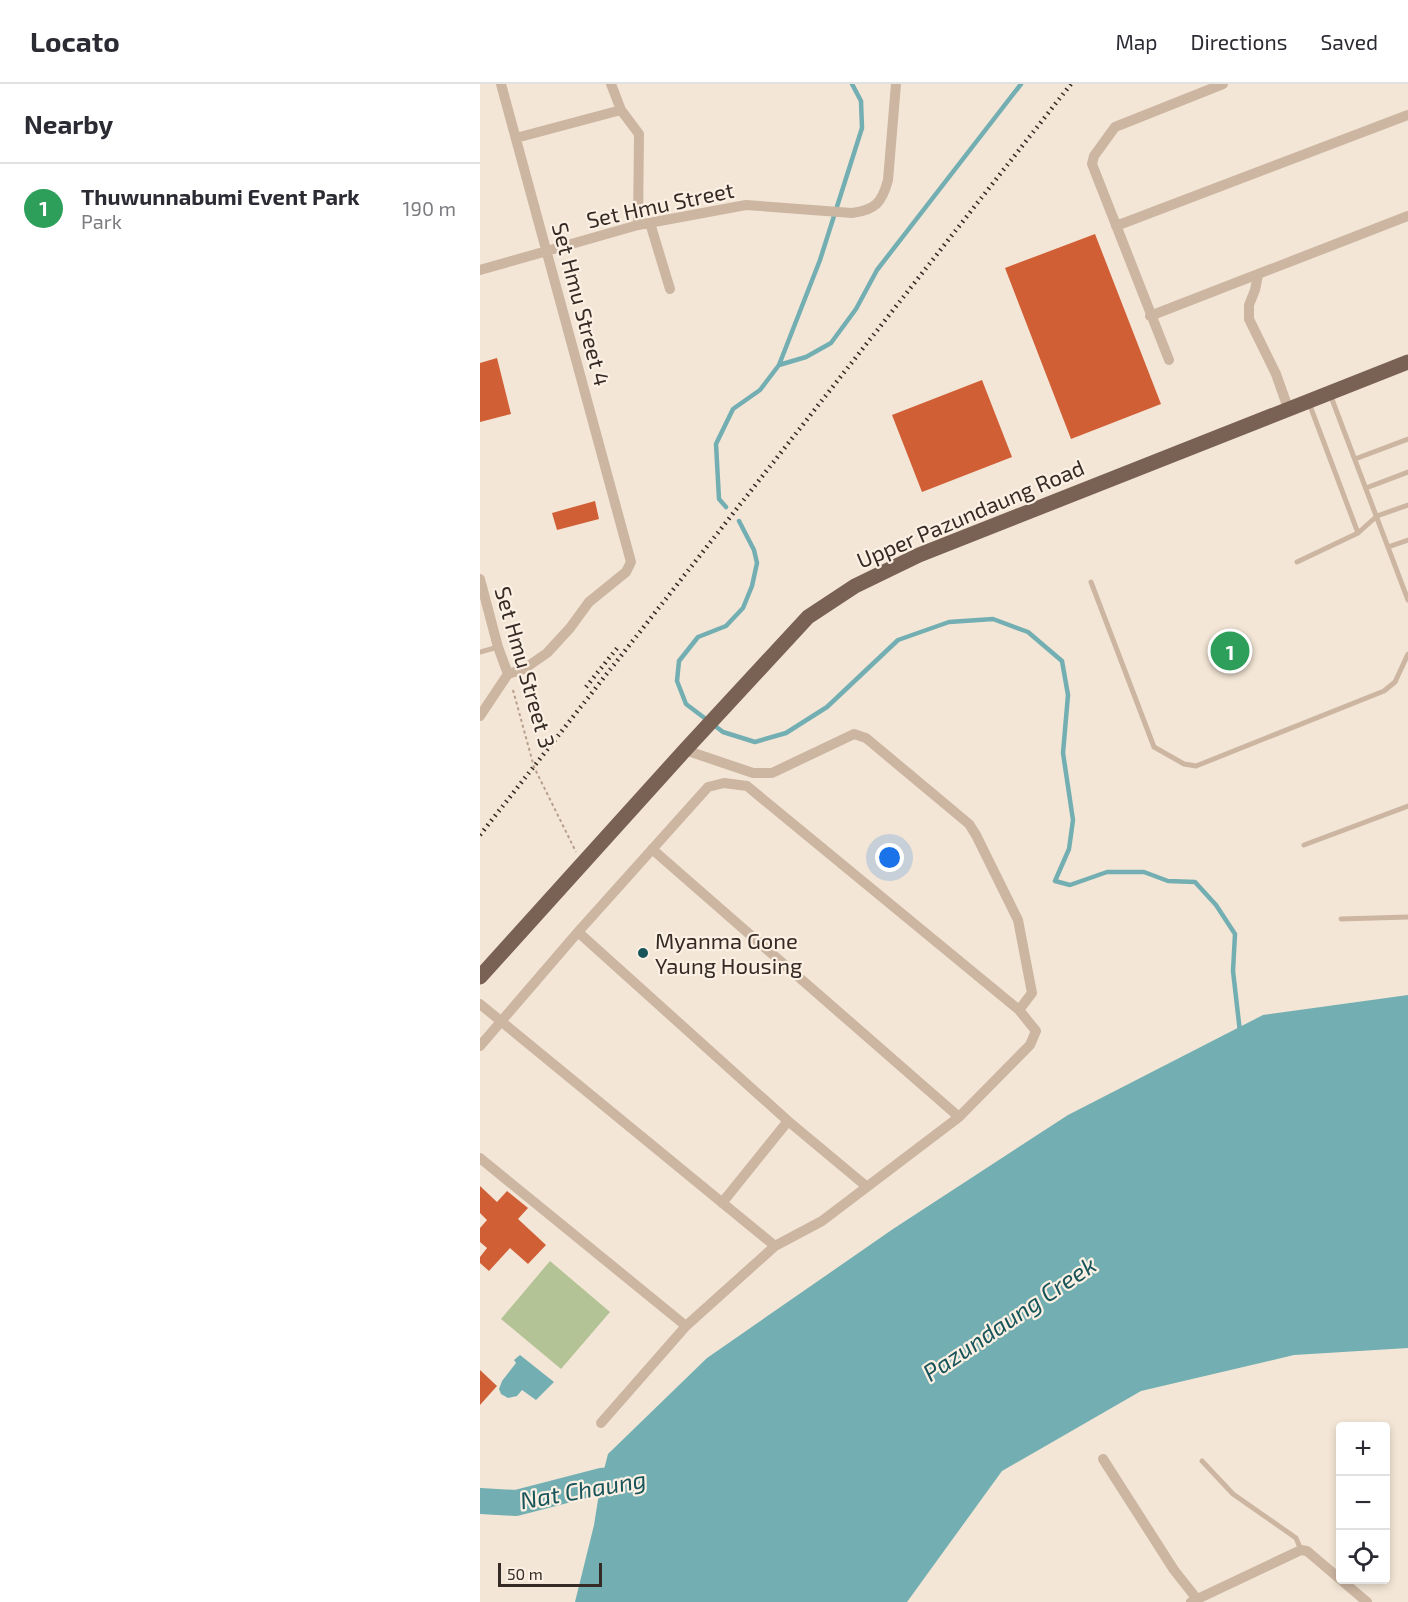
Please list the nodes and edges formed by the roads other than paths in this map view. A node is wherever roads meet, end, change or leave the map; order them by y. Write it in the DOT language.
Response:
graph roads {
  1 [pos="501,84"];
  2 [pos="611,84"];
  3 [pos="896,84"];
  4 [pos="1223,84"];
  5 [pos="621,110"];
  6 [pos="1408,115"];
  7 [pos="516,138"];
  8 [pos="1408,216"];
  9 [pos="650,222"];
  10 [pos="638,225"];
  11 [pos="1116,226"];
  12 [pos="547,250"];
  13 [pos="480,270"];
  14 [pos="1258,275"];
  15 [pos="670,289"];
  16 [pos="1150,316"];
  17 [pos="1169,360"];
  18 [pos="1408,362"];
  19 [pos="1330,393"];
  20 [pos="1309,401"];
  21 [pos="1288,408"];
  22 [pos="1408,438"];
  23 [pos="1354,459"];
  24 [pos="1408,472"];
  25 [pos="1366,488"];
  26 [pos="1408,505"];
  27 [pos="1377,516"];
  28 [pos="1358,533"];
  29 [pos="1408,540"];
  30 [pos="1389,547"];
  31 [pos="1297,562"];
  32 [pos="480,579"];
  33 [pos="1091,582"];
  34 [pos="1408,600"];
  35 [pos="498,647"];
  36 [pos="480,652"];
  37 [pos="1408,654"];
  38 [pos="508,674"];
  39 [pos="480,716"];
  40 [pos="685,750"];
  41 [pos="1408,806"];
  42 [pos="1304,845"];
  43 [pos="652,849"];
  44 [pos="1408,917"];
  45 [pos="1341,919"];
  46 [pos="578,932"];
  47 [pos="480,977"];
  48 [pos="480,1004"];
  49 [pos="1019,1010"];
  50 [pos="502,1021"];
  51 [pos="480,1046"];
  52 [pos="959,1117"];
  53 [pos="788,1122"];
  54 [pos="480,1158"];
  55 [pos="866,1186"];
  56 [pos="722,1203"];
  57 [pos="775,1246"];
  58 [pos="686,1326"];
  59 [pos="601,1423"];
  60 [pos="1103,1460"];
  61 [pos="1202,1461"];
  62 [pos="1301,1550"];
  63 [pos="1194,1601"];
  64 [pos="1367,1602"];
  1 -- 7 [label="street, Set Hmu Street 4"];
  2 -- 5 [label="street"];
  3 -- 9 [label="street, Set Hmu Street"];
  4 -- 11 [label="street"];
  5 -- 7 [label="street"];
  5 -- 10 [label="street"];
  6 -- 11 [label="street"];
  7 -- 12 [label="street, Set Hmu Street 4"];
  8 -- 14 [label="street"];
  9 -- 10 [label="street, Set Hmu Street"];
  9 -- 15 [label="street"];
  10 -- 12 [label="street, Set Hmu Street"];
  11 -- 16 [label="street"];
  12 -- 13 [label="street, Set Hmu Street"];
  12 -- 38 [label="street, Set Hmu Street 4"];
  14 -- 16 [label="street"];
  14 -- 21 [label="street"];
  16 -- 17 [label="street"];
  18 -- 19 [label="main road, Upper Pazundaung Road"];
  19 -- 20 [label="main road, Upper Pazundaung Road"];
  19 -- 23 [label="lane"];
  20 -- 21 [label="main road, Upper Pazundaung Road"];
  20 -- 28 [label="lane"];
  21 -- 40 [label="main road, Upper Pazundaung Road"];
  22 -- 23 [label="lane"];
  23 -- 25 [label="lane"];
  24 -- 25 [label="lane"];
  25 -- 27 [label="lane"];
  26 -- 27 [label="lane"];
  27 -- 28 [label="lane"];
  27 -- 30 [label="lane"];
  28 -- 31 [label="lane"];
  29 -- 30 [label="lane"];
  30 -- 34 [label="lane"];
  32 -- 35 [label="street, Set Hmu Street 3"];
  33 -- 37 [label="lane"];
  35 -- 36 [label="lane"];
  35 -- 38 [label="street, Set Hmu Street 3"];
  38 -- 39 [label="street"];
  40 -- 47 [label="main road, Upper Pazundaung Road"];
  40 -- 49 [label="street"];
  41 -- 42 [label="lane"];
  43 -- 46 [label="street"];
  43 -- 49 [label="street"];
  43 -- 52 [label="street"];
  44 -- 45 [label="lane"];
  46 -- 50 [label="street"];
  46 -- 53 [label="street"];
  48 -- 50 [label="street"];
  49 -- 52 [label="street"];
  50 -- 51 [label="street"];
  50 -- 56 [label="street"];
  52 -- 55 [label="street"];
  53 -- 55 [label="street"];
  53 -- 56 [label="street"];
  54 -- 58 [label="street"];
  55 -- 57 [label="street"];
  56 -- 57 [label="street"];
  57 -- 58 [label="street"];
  58 -- 59 [label="street"];
  60 -- 63 [label="street"];
  61 -- 62 [label="lane"];
  62 -- 63 [label="street"];
  62 -- 64 [label="street"];
}
